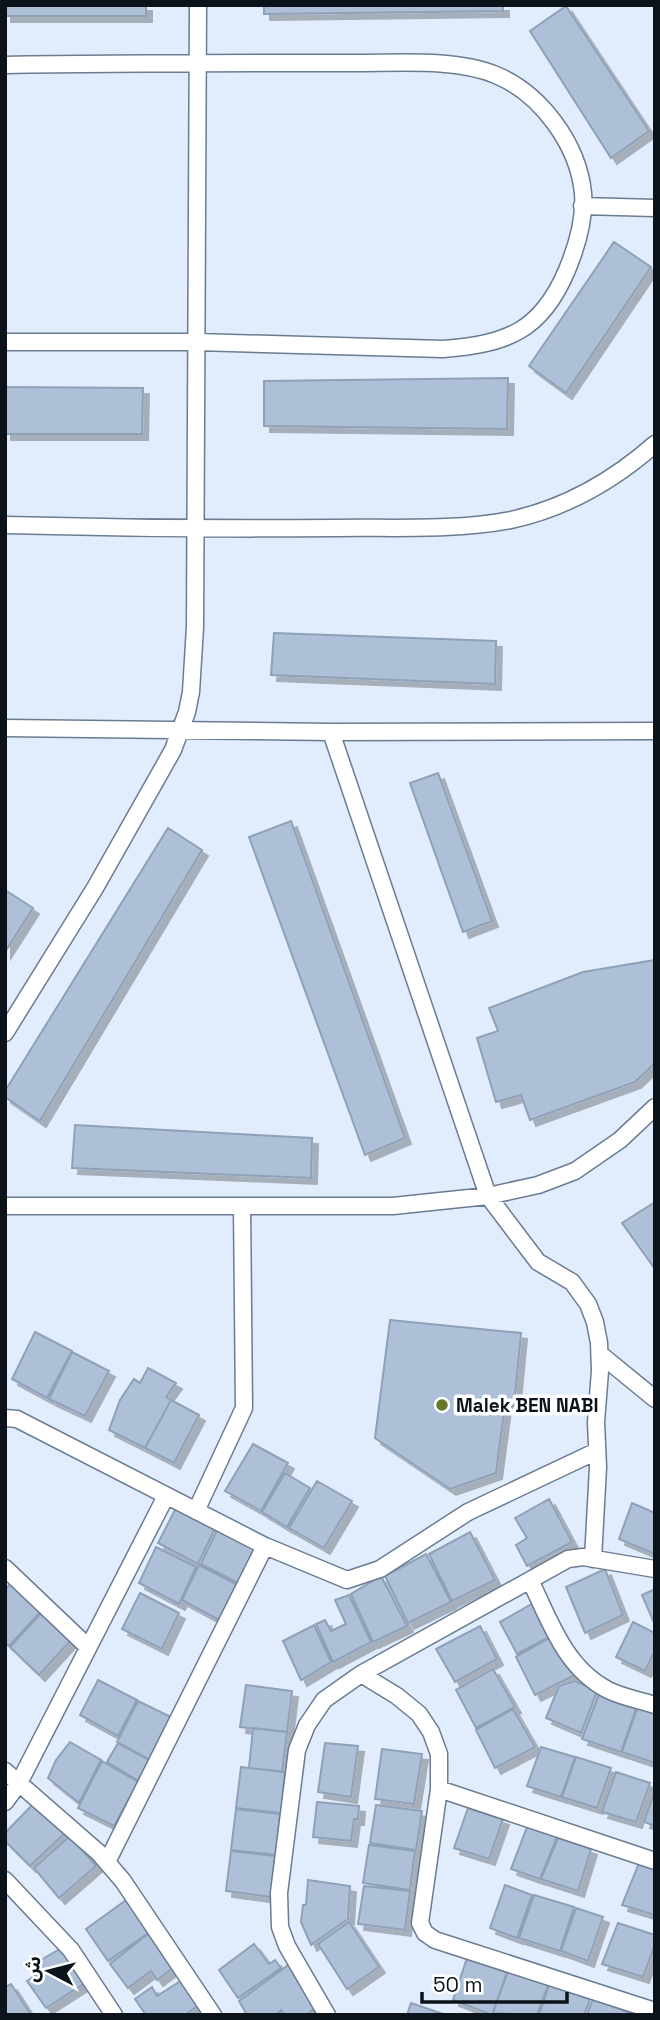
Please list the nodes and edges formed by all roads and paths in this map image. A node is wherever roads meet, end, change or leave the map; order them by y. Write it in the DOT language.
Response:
graph roads {
  1 [pos="198,5"];
  2 [pos="198,62"];
  3 [pos="5,65"];
  4 [pos="582,206"];
  5 [pos="655,208"];
  6 [pos="5,342"];
  7 [pos="197,342"];
  8 [pos="655,444"];
  9 [pos="5,525"];
  10 [pos="196,530"];
  11 [pos="5,728"];
  12 [pos="181,729"];
  13 [pos="655,731"];
  14 [pos="331,732"];
  15 [pos="5,1032"];
  16 [pos="655,1107"];
  17 [pos="488,1196"];
  18 [pos="5,1206"];
  19 [pos="242,1206"];
  20 [pos="600,1354"];
  21 [pos="655,1399"];
  22 [pos="5,1418"];
  23 [pos="597,1451"];
  24 [pos="166,1496"];
  25 [pos="196,1511"];
  26 [pos="265,1546"];
  27 [pos="593,1559"];
  28 [pos="5,1568"];
  29 [pos="655,1569"];
  30 [pos="530,1580"];
  31 [pos="88,1647"];
  32 [pos="361,1674"];
  33 [pos="651,1702"];
  34 [pos="5,1771"];
  35 [pos="19,1783"];
  36 [pos="439,1789"];
  37 [pos="5,1802"];
  38 [pos="655,1861"];
  39 [pos="107,1862"];
  40 [pos="5,1880"];
  41 [pos="655,2011"];
  42 [pos="114,2015"];
  43 [pos="213,2015"];
  44 [pos="327,2015"];
  1 -- 2 [label="street"];
  2 -- 3 [label="street"];
  2 -- 4 [label="street"];
  2 -- 7 [label="street"];
  4 -- 5 [label="street"];
  4 -- 7 [label="street"];
  6 -- 7 [label="street"];
  7 -- 10 [label="street"];
  8 -- 10 [label="street"];
  9 -- 10 [label="street"];
  10 -- 12 [label="street"];
  11 -- 12 [label="street"];
  12 -- 14 [label="street"];
  12 -- 15 [label="street"];
  13 -- 14 [label="street"];
  14 -- 17 [label="street"];
  16 -- 17 [label="street"];
  17 -- 19 [label="street"];
  17 -- 20 [label="street"];
  18 -- 19 [label="street"];
  19 -- 25 [label="street"];
  20 -- 21 [label="street"];
  20 -- 23 [label="street"];
  22 -- 24 [label="street"];
  23 -- 26 [label="street"];
  23 -- 27 [label="street"];
  24 -- 25 [label="street"];
  24 -- 31 [label="street"];
  25 -- 26 [label="street"];
  26 -- 39 [label="street"];
  27 -- 29 [label="street"];
  27 -- 30 [label="street"];
  28 -- 31 [label="street"];
  30 -- 32 [label="street"];
  30 -- 33 [label="street"];
  31 -- 35 [label="street"];
  32 -- 36 [label="street"];
  32 -- 44 [label="street"];
  34 -- 35 [label="street"];
  35 -- 37 [label="street"];
  35 -- 39 [label="street"];
  36 -- 38 [label="street"];
  36 -- 41 [label="street"];
  39 -- 43 [label="street"];
  40 -- 42 [label="street"];
}
